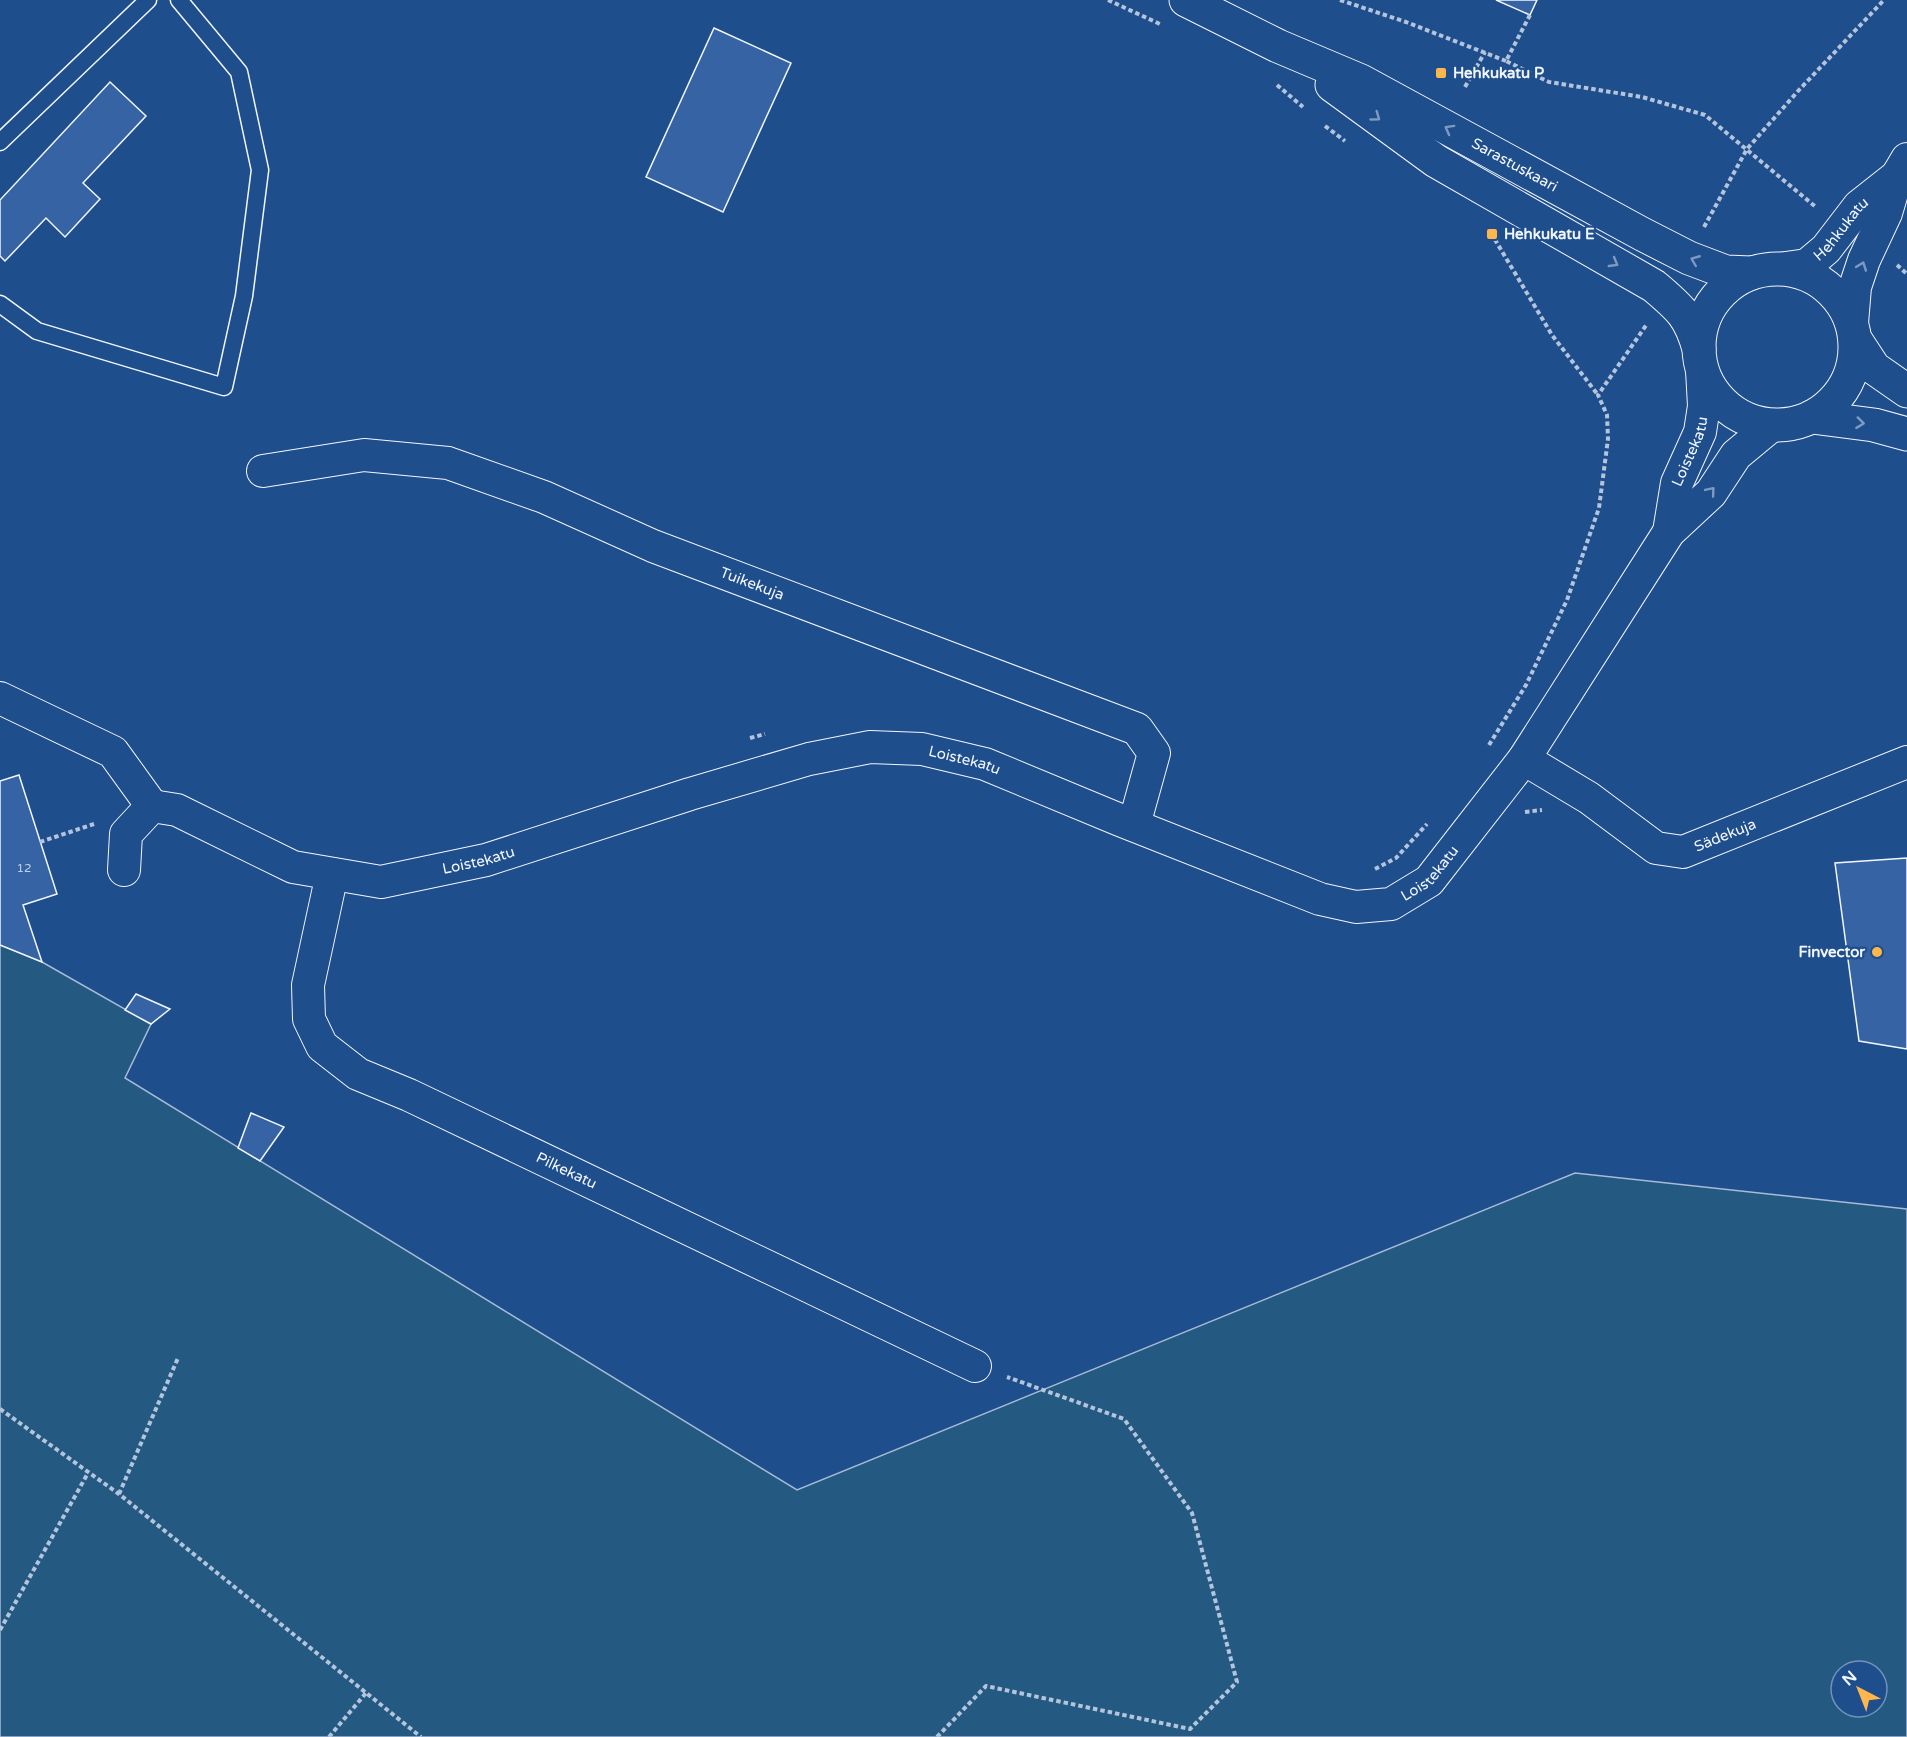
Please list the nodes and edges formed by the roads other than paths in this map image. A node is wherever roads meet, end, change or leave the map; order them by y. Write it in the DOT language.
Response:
graph roads {
  1 [pos="148,0"];
  2 [pos="179,0"];
  3 [pos="1186,0"];
  4 [pos="1278,46"];
  5 [pos="0,142"];
  6 [pos="1902,167"];
  7 [pos="1765,271"];
  8 [pos="0,304"];
  9 [pos="1853,331"];
  10 [pos="1700,359"];
  11 [pos="1907,391"];
  12 [pos="1812,417"];
  13 [pos="1772,425"];
  14 [pos="1907,434"];
  15 [pos="263,471"];
  16 [pos="1669,532"];
  17 [pos="0,698"];
  18 [pos="1524,759"];
  19 [pos="1907,762"];
  20 [pos="152,806"];
  21 [pos="1134,825"];
  22 [pos="124,870"];
  23 [pos="332,874"];
  24 [pos="975,1366"];
  1 -- 5 [label="lane"];
  2 -- 8 [label="lane"];
  3 -- 4 [label="street, Sarastuskaari"];
  7 -- 4 [label="street, Sarastuskaari, one-way"];
  4 -- 10 [label="street, Sarastuskaari, one-way"];
  6 -- 7 [label="street, Hehkukatu"];
  9 -- 6 [label="street, Hehkukatu, one-way"];
  7 -- 9 [label="street"];
  7 -- 10 [label="street"];
  9 -- 11 [label="street"];
  9 -- 12 [label="street"];
  10 -- 13 [label="street"];
  10 -- 16 [label="street, Loistekatu"];
  12 -- 13 [label="street"];
  12 -- 14 [label="street, one-way"];
  16 -- 13 [label="street, Loistekatu, one-way"];
  15 -- 21 [label="street, Tuikekuja"];
  16 -- 18 [label="street, Loistekatu"];
  17 -- 20 [label="street"];
  18 -- 19 [label="street, Sädekuja"];
  18 -- 21 [label="street, Loistekatu"];
  20 -- 22 [label="street"];
  20 -- 23 [label="street, Loistekatu"];
  21 -- 23 [label="street, Loistekatu"];
  23 -- 24 [label="street, Pilkekatu"];
}
